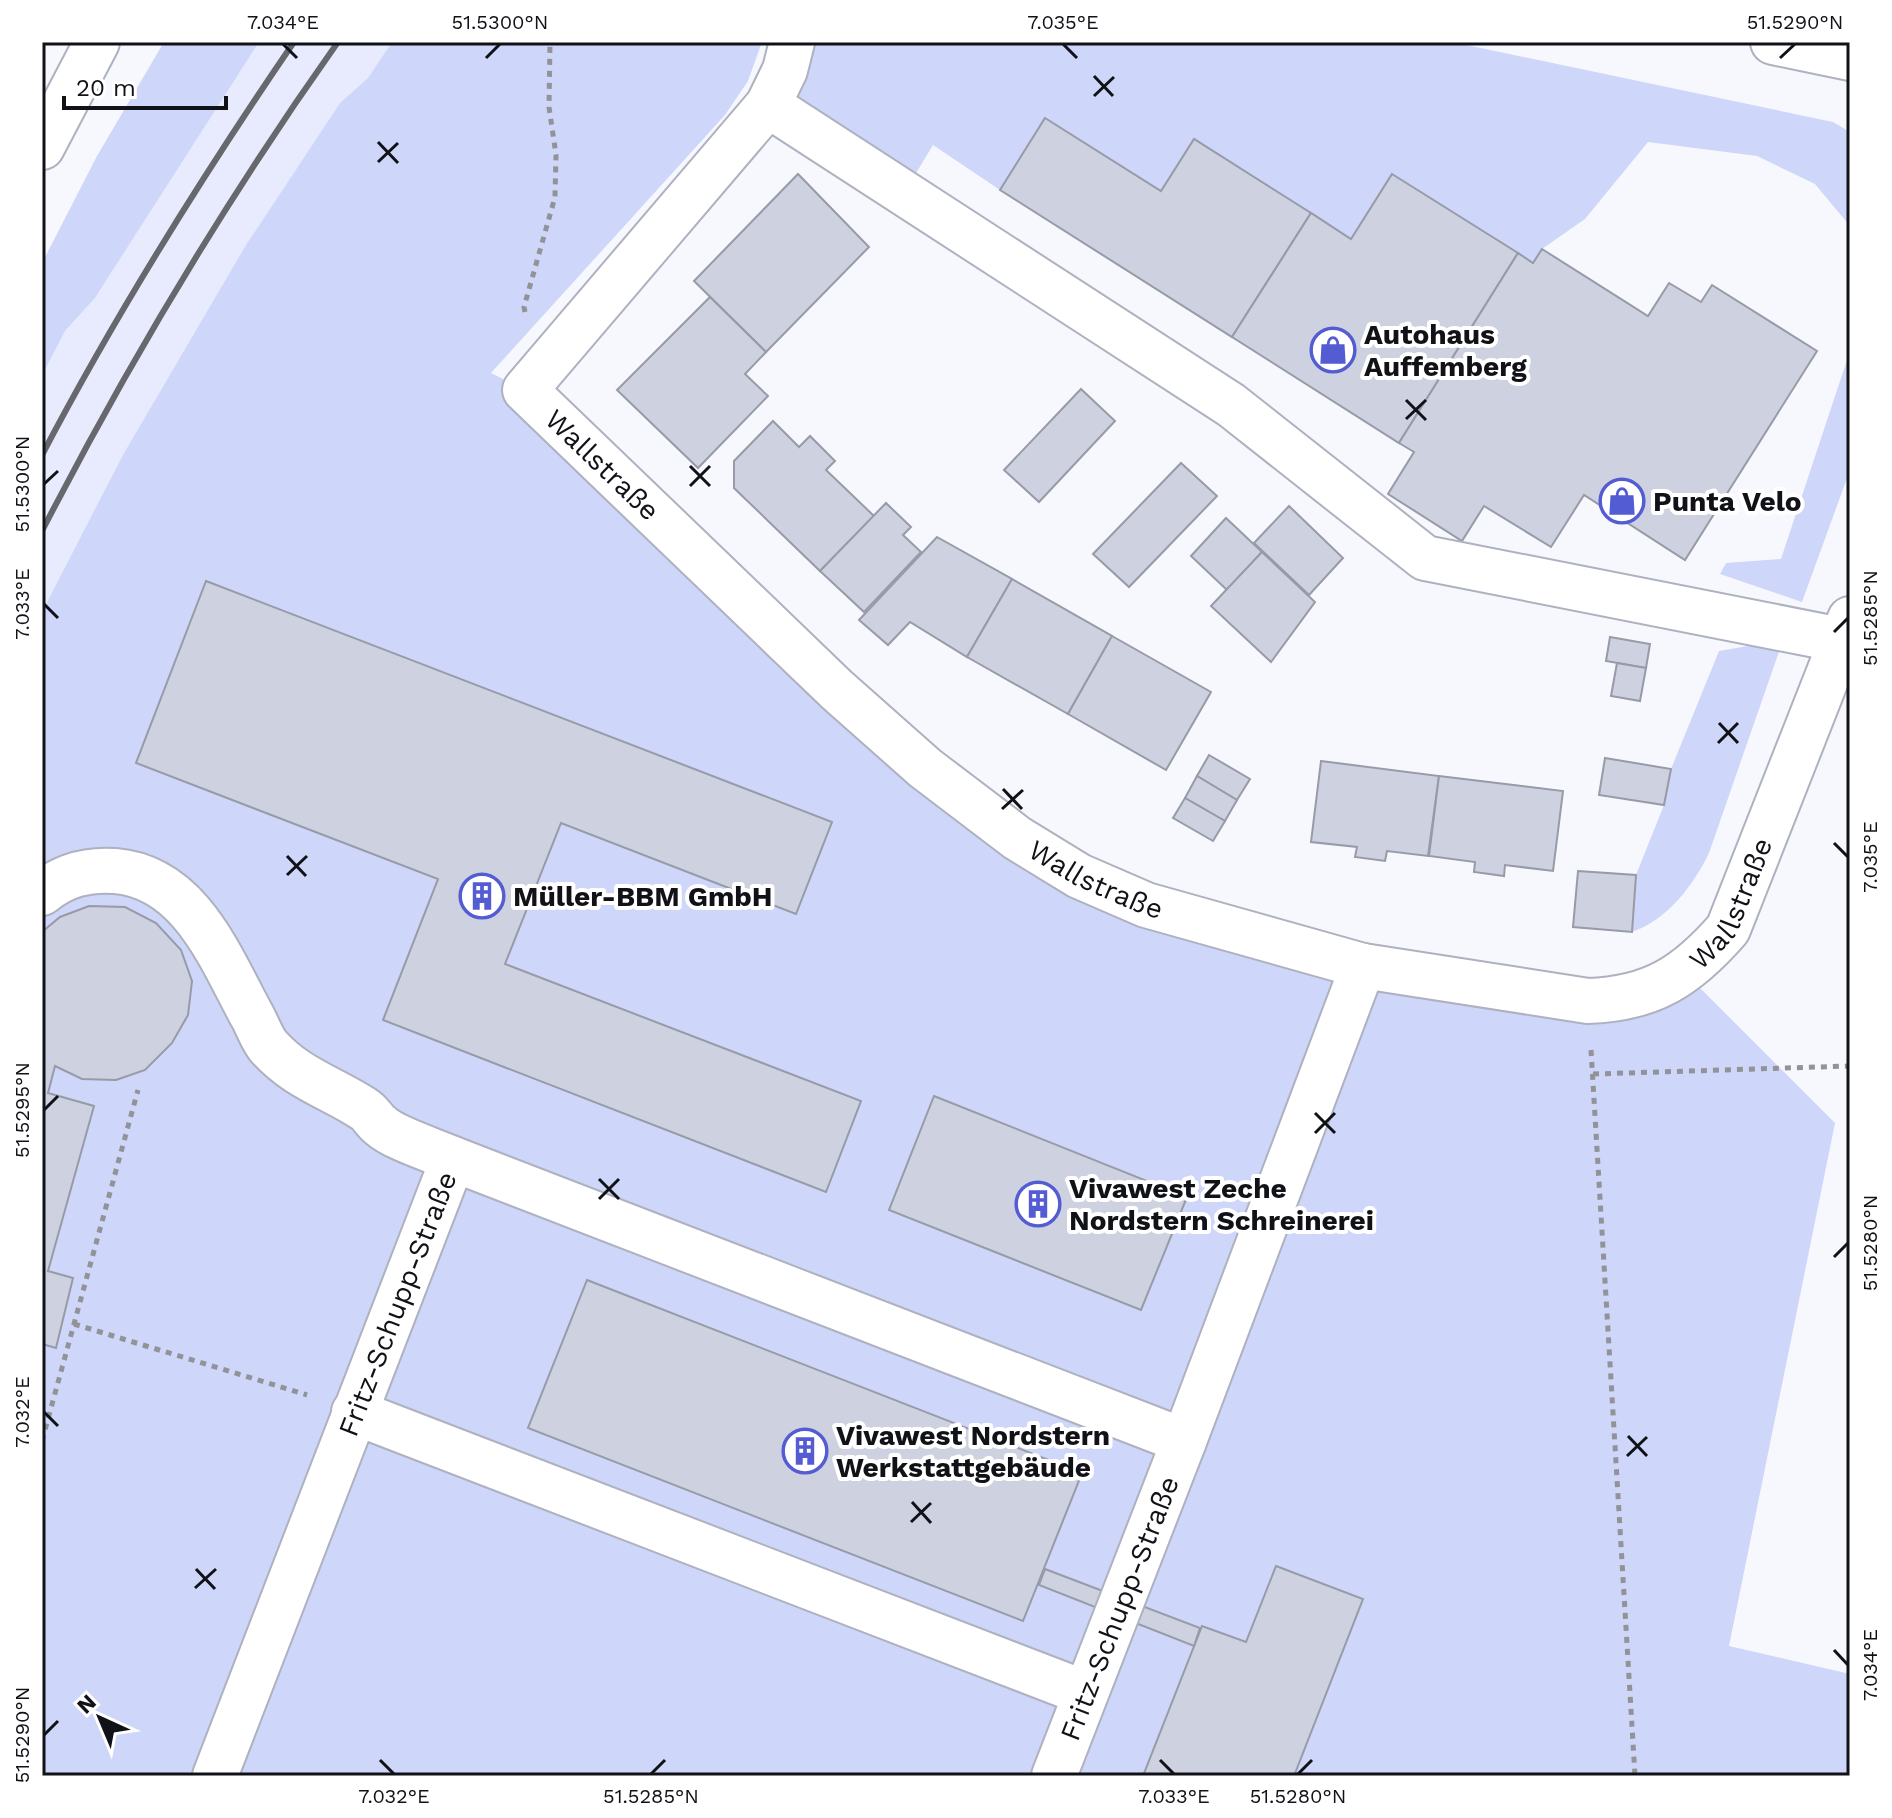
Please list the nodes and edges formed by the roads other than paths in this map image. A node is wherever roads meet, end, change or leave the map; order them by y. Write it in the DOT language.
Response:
graph roads {
  1 [pos="97,42"];
  2 [pos="792,42"];
  3 [pos="1773,42"];
  4 [pos="1850,58"];
  5 [pos="768,105"];
  6 [pos="42,147"];
  7 [pos="1846,630"];
  8 [pos="42,893"];
  9 [pos="1363,966"];
  10 [pos="453,1159"];
  11 [pos="354,1412"];
  12 [pos="1184,1441"];
  13 [pos="1085,1693"];
  14 [pos="215,1776"];
  15 [pos="1054,1776"];
  1 -- 6 [label="street"];
  2 -- 5 [label="street, Wallstraße"];
  3 -- 4 [label="street"];
  5 -- 7 [label="street"];
  5 -- 9 [label="street, Wallstraße"];
  7 -- 9 [label="street, Wallstraße"];
  8 -- 10 [label="street"];
  9 -- 12 [label="street, Fritz-Schupp-Straße"];
  10 -- 11 [label="street, Fritz-Schupp-Straße"];
  10 -- 12 [label="street, Fritz-Schupp-Straße"];
  11 -- 13 [label="street"];
  11 -- 14 [label="street, Fritz-Schupp-Straße"];
  12 -- 13 [label="street, Fritz-Schupp-Straße"];
  13 -- 15 [label="street, Fritz-Schupp-Straße"];
}
